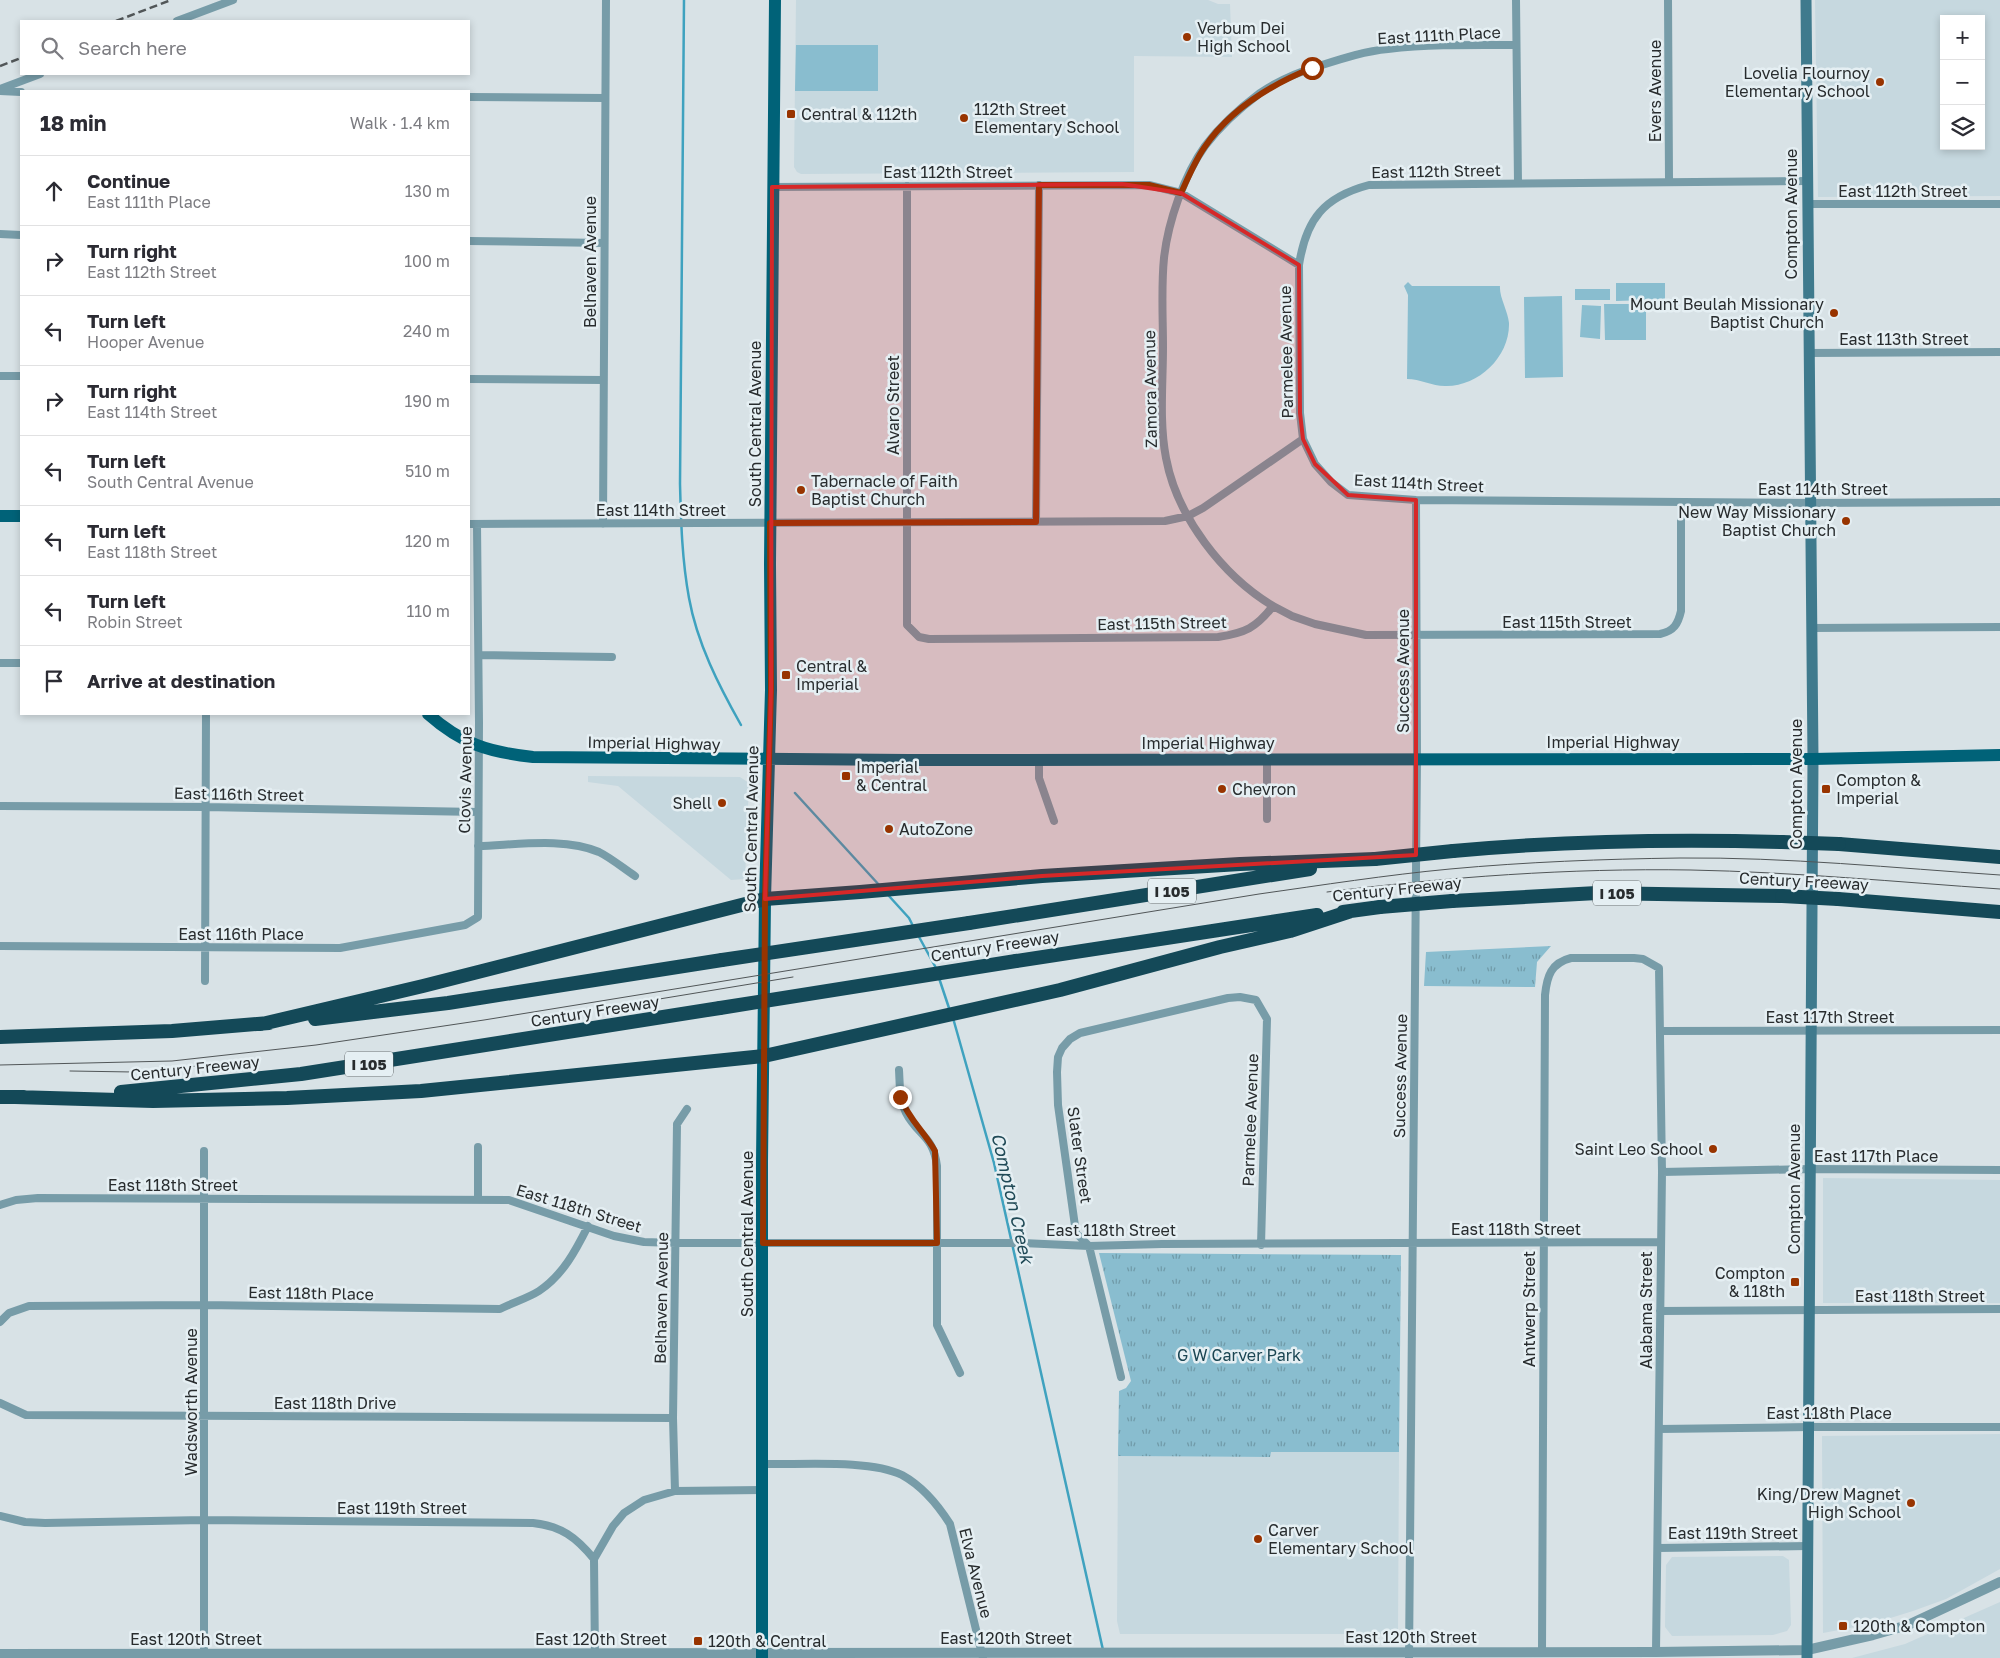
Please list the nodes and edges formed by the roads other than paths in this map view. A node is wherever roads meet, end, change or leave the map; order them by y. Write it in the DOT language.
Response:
graph roads {
  1 [pos="233,0"];
  2 [pos="606,0"];
  3 [pos="775,0"];
  4 [pos="1516,0"];
  5 [pos="1668,0"];
  6 [pos="1806,0"];
  7 [pos="180,20"];
  8 [pos="1516,45"];
  9 [pos="38,75"];
  10 [pos="0,90"];
  11 [pos="20,92"];
  12 [pos="470,97"];
  13 [pos="605,98"];
  14 [pos="1669,181"];
  15 [pos="1807,181"];
  16 [pos="1518,183"];
  17 [pos="1039,185"];
  18 [pos="907,186"];
  19 [pos="772,187"];
  20 [pos="1181,193"];
  21 [pos="1807,204"];
  22 [pos="2000,204"];
  23 [pos="0,234"];
  24 [pos="20,235"];
  25 [pos="470,241"];
  26 [pos="604,243"];
  27 [pos="1299,265"];
  28 [pos="2000,352"];
  29 [pos="1808,353"];
  30 [pos="0,376"];
  31 [pos="20,376"];
  32 [pos="470,379"];
  33 [pos="603,380"];
  34 [pos="1303,439"];
  35 [pos="1416,500"];
  36 [pos="1681,502"];
  37 [pos="2000,502"];
  38 [pos="1810,503"];
  39 [pos="0,516"];
  40 [pos="20,516"];
  41 [pos="1188,516"];
  42 [pos="906,522"];
  43 [pos="1036,522"];
  44 [pos="770,523"];
  45 [pos="473,524"];
  46 [pos="603,524"];
  47 [pos="1273,606"];
  48 [pos="907,625"];
  49 [pos="2000,627"];
  50 [pos="1811,628"];
  51 [pos="1417,635"];
  52 [pos="479,655"];
  53 [pos="612,657"];
  54 [pos="0,663"];
  55 [pos="20,663"];
  56 [pos="206,715"];
  57 [pos="429,715"];
  58 [pos="479,747"];
  59 [pos="2000,755"];
  60 [pos="1417,758"];
  61 [pos="769,759"];
  62 [pos="1267,759"];
  63 [pos="1813,759"];
  64 [pos="1039,760"];
  65 [pos="0,806"];
  66 [pos="206,807"];
  67 [pos="478,812"];
  68 [pos="1267,819"];
  69 [pos="1054,820"];
  70 [pos="478,846"];
  71 [pos="2000,857"];
  72 [pos="1375,859"];
  73 [pos="635,876"];
  74 [pos="765,899"];
  75 [pos="1351,911"];
  76 [pos="2000,912"];
  77 [pos="478,917"];
  78 [pos="0,946"];
  79 [pos="206,948"];
  80 [pos="1659,968"];
  81 [pos="205,981"];
  82 [pos="1256,1000"];
  83 [pos="262,1024"];
  84 [pos="1811,1030"];
  85 [pos="2000,1030"];
  86 [pos="1660,1031"];
  87 [pos="0,1036"];
  88 [pos="764,1056"];
  89 [pos="899,1070"];
  90 [pos="15,1097"];
  91 [pos="0,1098"];
  92 [pos="687,1109"];
  93 [pos="478,1147"];
  94 [pos="204,1151"];
  95 [pos="1810,1169"];
  96 [pos="2000,1170"];
  97 [pos="1662,1172"];
  98 [pos="204,1199"];
  99 [pos="478,1200"];
  100 [pos="0,1205"];
  101 [pos="588,1226"];
  102 [pos="1660,1242"];
  103 [pos="763,1243"];
  104 [pos="937,1243"];
  105 [pos="1543,1243"];
  106 [pos="676,1244"];
  107 [pos="1261,1244"];
  108 [pos="1412,1244"];
  109 [pos="1089,1246"];
  110 [pos="204,1305"];
  111 [pos="2000,1309"];
  112 [pos="1810,1310"];
  113 [pos="1660,1311"];
  114 [pos="0,1322"];
  115 [pos="960,1373"];
  116 [pos="1120,1377"];
  117 [pos="0,1403"];
  118 [pos="204,1417"];
  119 [pos="673,1418"];
  120 [pos="1809,1426"];
  121 [pos="2000,1427"];
  122 [pos="1659,1429"];
  123 [pos="762,1464"];
  124 [pos="762,1490"];
  125 [pos="675,1491"];
  126 [pos="0,1516"];
  127 [pos="204,1520"];
  128 [pos="1808,1546"];
  129 [pos="1658,1548"];
  130 [pos="594,1559"];
  131 [pos="2000,1582"];
  132 [pos="1542,1652"];
  133 [pos="1656,1652"];
  134 [pos="204,1653"];
  135 [pos="0,1654"];
  136 [pos="1807,1654"];
  137 [pos="983,1655"];
  138 [pos="1223,1655"];
  139 [pos="1409,1655"];
  140 [pos="595,1656"];
  141 [pos="762,1656"];
  1 -- 7 [label="street"];
  2 -- 13 [label="street, Belhaven Avenue"];
  3 -- 19 [label="main road, South Central Avenue"];
  4 -- 8 [label="street"];
  5 -- 14 [label="street, Evers Avenue"];
  6 -- 15 [label="main road, Compton Avenue"];
  8 -- 16 [label="street"];
  8 -- 20 [label="street, East 111th Place"];
  9 -- 10 [label="street"];
  10 -- 11 [label="street"];
  12 -- 13 [label="street"];
  13 -- 26 [label="street, Belhaven Avenue"];
  14 -- 15 [label="street, East 112th Street"];
  14 -- 16 [label="street, East 112th Street"];
  15 -- 21 [label="main road, Compton Avenue"];
  16 -- 27 [label="street, East 112th Street"];
  17 -- 18 [label="street, East 112th Street"];
  17 -- 20 [label="street, East 112th Street"];
  17 -- 43 [label="street"];
  18 -- 19 [label="street, East 112th Street"];
  18 -- 42 [label="street, Alvaro Street"];
  19 -- 44 [label="main road, South Central Avenue"];
  20 -- 27 [label="street, East 112th Street"];
  20 -- 41 [label="street, Zamora Avenue"];
  21 -- 22 [label="street, East 112th Street"];
  21 -- 29 [label="main road, Compton Avenue"];
  23 -- 24 [label="street"];
  25 -- 26 [label="street"];
  26 -- 33 [label="street, Belhaven Avenue"];
  27 -- 34 [label="street, Parmelee Avenue"];
  28 -- 29 [label="street, East 113th Street"];
  29 -- 38 [label="main road, Compton Avenue"];
  30 -- 31 [label="street"];
  32 -- 33 [label="street"];
  33 -- 46 [label="street, Belhaven Avenue"];
  34 -- 35 [label="street, East 114th Street"];
  34 -- 41 [label="street, East 114th Street"];
  35 -- 36 [label="street, East 114th Street"];
  35 -- 51 [label="street, Success Avenue"];
  36 -- 38 [label="street, East 114th Street"];
  36 -- 51 [label="street, East 115th Street"];
  37 -- 38 [label="street, East 114th Street"];
  38 -- 50 [label="main road, Compton Avenue"];
  39 -- 40 [label="main road"];
  41 -- 43 [label="street, East 114th Street"];
  41 -- 47 [label="street, Zamora Avenue"];
  42 -- 43 [label="street, East 114th Street"];
  42 -- 44 [label="street, East 114th Street"];
  42 -- 48 [label="street, Alvaro Street"];
  44 -- 46 [label="street, East 114th Street"];
  44 -- 61 [label="main road, South Central Avenue"];
  45 -- 46 [label="street, East 114th Street"];
  45 -- 52 [label="street, Clovis Avenue"];
  47 -- 48 [label="street, East 115th Street"];
  47 -- 51 [label="street, East 115th Street"];
  49 -- 50 [label="street"];
  50 -- 63 [label="main road, Compton Avenue"];
  51 -- 60 [label="street, Success Avenue"];
  52 -- 53 [label="street"];
  52 -- 58 [label="street, Clovis Avenue"];
  54 -- 55 [label="street"];
  56 -- 66 [label="street"];
  57 -- 58 [label="main road, Imperial Highway"];
  58 -- 61 [label="main road, Imperial Highway"];
  58 -- 67 [label="street, Clovis Avenue"];
  59 -- 63 [label="main road, Imperial Highway"];
  60 -- 62 [label="main road, Imperial Highway"];
  60 -- 63 [label="main road, Imperial Highway"];
  60 -- 108 [label="street, Success Avenue"];
  61 -- 64 [label="main road, Imperial Highway"];
  61 -- 74 [label="main road, South Central Avenue"];
  62 -- 64 [label="main road, Imperial Highway"];
  62 -- 68 [label="street"];
  63 -- 84 [label="main road, Compton Avenue"];
  64 -- 69 [label="street"];
  65 -- 66 [label="street, East 116th Street"];
  66 -- 67 [label="street, East 116th Street"];
  66 -- 79 [label="street"];
  67 -- 70 [label="street, Clovis Avenue"];
  70 -- 73 [label="street"];
  70 -- 77 [label="street, Clovis Avenue"];
  71 -- 72 [label="highway, Century Freeway / I 105, bridge"];
  72 -- 74 [label="highway"];
  72 -- 83 [label="highway, Century Freeway / I 105, bridge"];
  74 -- 83 [label="highway"];
  74 -- 88 [label="main road, South Central Avenue"];
  75 -- 76 [label="highway, Century Freeway / I 105, bridge"];
  75 -- 88 [label="highway"];
  75 -- 90 [label="highway, Century Freeway / I 105, bridge"];
  77 -- 79 [label="street, East 116th Place"];
  78 -- 79 [label="street, East 116th Place"];
  79 -- 81 [label="street"];
  80 -- 86 [label="street, Alabama Street"];
  80 -- 105 [label="street, Antwerp Street"];
  82 -- 107 [label="street, Parmelee Avenue"];
  82 -- 109 [label="street, Slater Street"];
  83 -- 87 [label="highway, Century Freeway / I 105"];
  84 -- 85 [label="street, East 117th Street"];
  84 -- 86 [label="street, East 117th Street"];
  84 -- 95 [label="main road, Compton Avenue"];
  86 -- 97 [label="street, Alabama Street"];
  88 -- 90 [label="highway"];
  88 -- 103 [label="main road, South Central Avenue"];
  89 -- 104 [label="street"];
  90 -- 91 [label="highway, Century Freeway / I 105"];
  92 -- 106 [label="street, Belhaven Avenue"];
  93 -- 99 [label="street"];
  94 -- 98 [label="street, Wadsworth Avenue"];
  95 -- 96 [label="street, East 117th Place"];
  95 -- 97 [label="street, East 117th Place"];
  95 -- 112 [label="main road, Compton Avenue"];
  97 -- 102 [label="street, Alabama Street"];
  98 -- 99 [label="street, East 118th Street"];
  98 -- 100 [label="street, East 118th Street"];
  98 -- 110 [label="street, Wadsworth Avenue"];
  99 -- 101 [label="street, East 118th Street"];
  101 -- 106 [label="street, East 118th Street"];
  101 -- 110 [label="street, East 118th Place"];
  102 -- 105 [label="street, East 118th Street"];
  102 -- 113 [label="street, Alabama Street"];
  103 -- 104 [label="street, East 118th Street"];
  103 -- 106 [label="street, East 118th Street"];
  103 -- 123 [label="main road, South Central Avenue"];
  104 -- 109 [label="street, East 118th Street"];
  104 -- 115 [label="street"];
  105 -- 108 [label="street, East 118th Street"];
  105 -- 132 [label="street, Antwerp Street"];
  106 -- 119 [label="street, Belhaven Avenue"];
  107 -- 108 [label="street, East 118th Street"];
  107 -- 109 [label="street, East 118th Street"];
  108 -- 139 [label="street, Success Avenue"];
  109 -- 116 [label="street, Slater Street"];
  110 -- 114 [label="street, East 118th Place"];
  110 -- 118 [label="street, Wadsworth Avenue"];
  111 -- 112 [label="street, East 118th Street"];
  112 -- 113 [label="street, East 118th Street"];
  112 -- 120 [label="main road, Compton Avenue"];
  113 -- 122 [label="street, Alabama Street"];
  117 -- 118 [label="street, East 118th Drive"];
  118 -- 119 [label="street, East 118th Drive"];
  118 -- 127 [label="street, Wadsworth Avenue"];
  119 -- 125 [label="street, Belhaven Avenue"];
  120 -- 121 [label="street, East 118th Place"];
  120 -- 122 [label="street, East 118th Place"];
  120 -- 128 [label="main road, Compton Avenue"];
  122 -- 129 [label="street, Alabama Street"];
  123 -- 124 [label="main road, South Central Avenue"];
  123 -- 137 [label="street, Elva Avenue"];
  124 -- 125 [label="street"];
  124 -- 141 [label="main road, South Central Avenue"];
  125 -- 130 [label="street"];
  126 -- 127 [label="street, East 119th Street"];
  127 -- 130 [label="street, East 119th Street"];
  127 -- 134 [label="street, Wadsworth Avenue"];
  128 -- 129 [label="street, East 119th Street"];
  128 -- 136 [label="main road, Compton Avenue"];
  129 -- 133 [label="street, Alabama Street"];
  130 -- 140 [label="street"];
  131 -- 136 [label="street, East 120th Street"];
  132 -- 133 [label="street, East 120th Street"];
  132 -- 139 [label="street, East 120th Street"];
  133 -- 136 [label="street, East 120th Street"];
  134 -- 135 [label="street, East 120th Street"];
  134 -- 140 [label="street, East 120th Street"];
  137 -- 138 [label="street, East 120th Street"];
  137 -- 141 [label="street, East 120th Street"];
  138 -- 139 [label="street, East 120th Street"];
  140 -- 141 [label="street, East 120th Street"];
}
